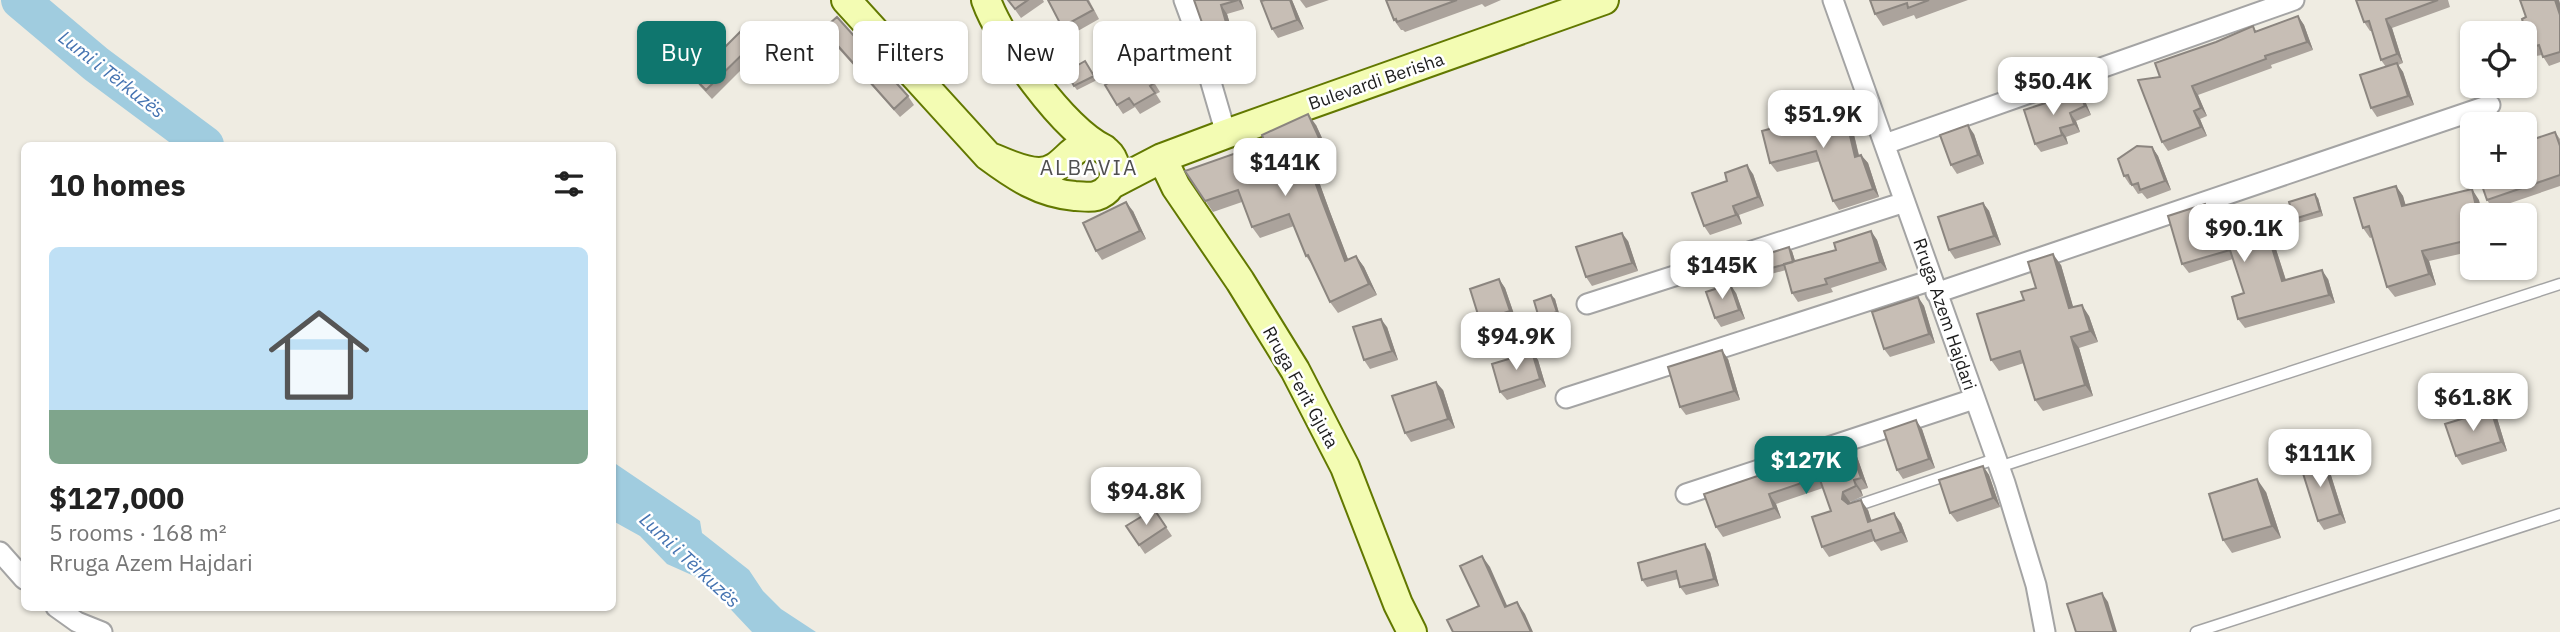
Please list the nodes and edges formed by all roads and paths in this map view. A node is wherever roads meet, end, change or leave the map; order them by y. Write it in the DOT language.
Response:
graph roads {
  1 [pos="846,0"];
  2 [pos="986,0"];
  3 [pos="1184,0"];
  4 [pos="1604,0"];
  5 [pos="1833,0"];
  6 [pos="2294,0"];
  7 [pos="1055,105"];
  8 [pos="2490,105"];
  9 [pos="1226,134"];
  10 [pos="1885,144"];
  11 [pos="1101,148"];
  12 [pos="988,156"];
  13 [pos="1162,158"];
  14 [pos="1065,162"];
  15 [pos="1112,184"];
  16 [pos="1082,196"];
  17 [pos="1905,202"];
  18 [pos="2560,284"];
  19 [pos="1934,286"];
  20 [pos="1587,304"];
  21 [pos="1566,398"];
  22 [pos="1974,398"];
  23 [pos="1997,463"];
  24 [pos="1686,494"];
  25 [pos="1856,506"];
  26 [pos="2560,513"];
  27 [pos="0,552"];
  28 [pos="21,575"];
  29 [pos="62,611"];
  30 [pos="102,632"];
  31 [pos="1412,632"];
  32 [pos="2045,632"];
  33 [pos="2196,632"];
  1 -- 12 [label="main road"];
  2 -- 7 [label="main road"];
  3 -- 9 [label="street"];
  4 -- 9 [label="main road, Bulevardi Berisha"];
  5 -- 10 [label="street, Rruga Azem Hajdari"];
  6 -- 10 [label="street"];
  7 -- 11 [label="main road"];
  7 -- 14 [label="main road"];
  8 -- 19 [label="street"];
  9 -- 13 [label="main road, Bulevardi Berisha"];
  10 -- 17 [label="street, Rruga Azem Hajdari"];
  11 -- 13 [label="main road"];
  11 -- 14 [label="main road"];
  11 -- 15 [label="main road"];
  12 -- 14 [label="main road"];
  12 -- 16 [label="main road"];
  13 -- 15 [label="main road, Bulevardi Berisha"];
  13 -- 31 [label="main road, Rruga Ferit Gjuta"];
  14 -- 16 [label="main road"];
  15 -- 16 [label="main road"];
  17 -- 19 [label="street, Rruga Azem Hajdari"];
  17 -- 20 [label="street"];
  18 -- 23 [label="lane"];
  19 -- 21 [label="street"];
  19 -- 22 [label="street, Rruga Azem Hajdari"];
  22 -- 23 [label="street, Rruga Azem Hajdari"];
  22 -- 24 [label="street"];
  23 -- 25 [label="lane"];
  23 -- 32 [label="street, Rruga Azem Hajdari"];
  26 -- 33 [label="lane"];
  27 -- 28 [label="street"];
  29 -- 30 [label="street"];
}
